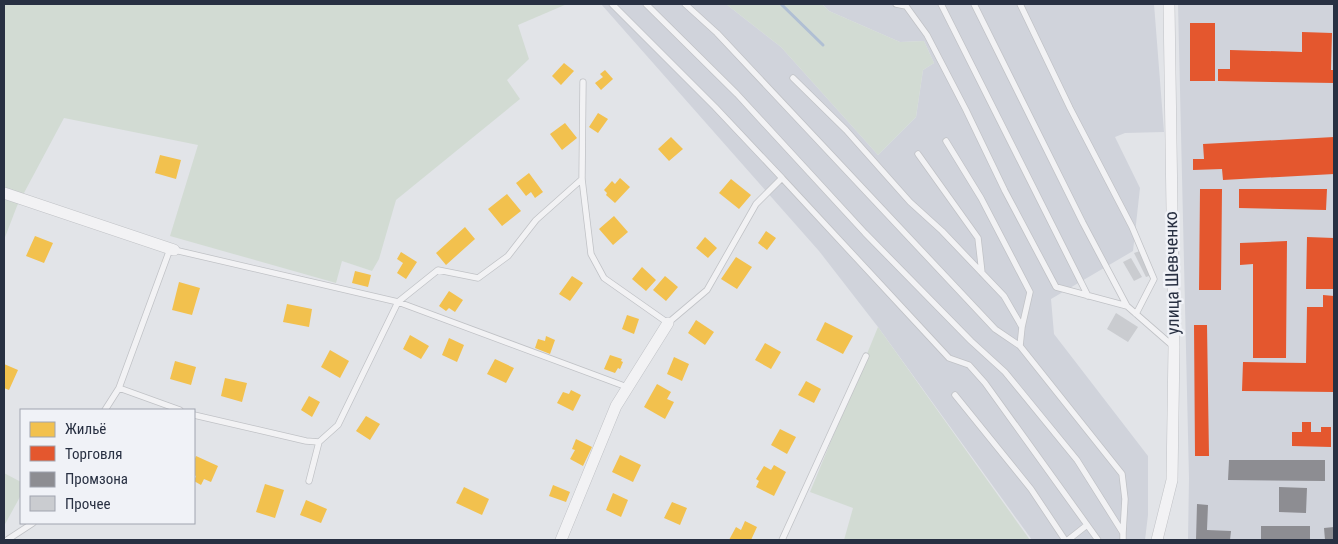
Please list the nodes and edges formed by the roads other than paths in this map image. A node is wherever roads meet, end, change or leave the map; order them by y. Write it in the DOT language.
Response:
graph roads {
  1 [pos="612,4"];
  2 [pos="646,4"];
  3 [pos="685,4"];
  4 [pos="896,4"];
  5 [pos="941,4"];
  6 [pos="974,4"];
  7 [pos="1020,4"];
  8 [pos="1169,4"];
  9 [pos="793,78"];
  10 [pos="584,82"];
  11 [pos="946,141"];
  12 [pos="918,154"];
  13 [pos="782,178"];
  14 [pos="582,179"];
  15 [pos="4,193"];
  16 [pos="174,250"];
  17 [pos="982,273"];
  18 [pos="1088,296"];
  19 [pos="398,302"];
  20 [pos="1127,306"];
  21 [pos="1136,314"];
  22 [pos="668,323"];
  23 [pos="1022,326"];
  24 [pos="1020,346"];
  25 [pos="1174,347"];
  26 [pos="866,356"];
  27 [pos="119,388"];
  28 [pos="627,388"];
  29 [pos="955,395"];
  30 [pos="106,409"];
  31 [pos="177,409"];
  32 [pos="195,415"];
  33 [pos="319,442"];
  34 [pos="308,482"];
  35 [pos="31,524"];
  36 [pos="1087,525"];
  37 [pos="1123,533"];
  38 [pos="7,540"];
  39 [pos="561,540"];
  40 [pos="782,540"];
  41 [pos="1067,540"];
  42 [pos="1098,540"];
  43 [pos="1123,540"];
  44 [pos="1157,540"];
  1 -- 13 [label="lane"];
  2 -- 37 [label="lane"];
  3 -- 24 [label="lane"];
  4 -- 18 [label="lane"];
  5 -- 18 [label="lane"];
  6 -- 20 [label="lane"];
  7 -- 21 [label="lane"];
  8 -- 25 [label="street, улица Шевченко"];
  9 -- 17 [label="lane"];
  10 -- 14 [label="lane"];
  11 -- 23 [label="lane"];
  12 -- 17 [label="lane"];
  13 -- 22 [label="lane"];
  13 -- 36 [label="lane"];
  14 -- 19 [label="lane"];
  14 -- 22 [label="lane"];
  15 -- 16 [label="street"];
  16 -- 19 [label="lane"];
  16 -- 27 [label="lane"];
  17 -- 23 [label="lane"];
  18 -- 20 [label="lane"];
  19 -- 28 [label="lane"];
  19 -- 33 [label="lane"];
  20 -- 21 [label="lane"];
  21 -- 25 [label="lane"];
  22 -- 28 [label="street"];
  23 -- 24 [label="lane"];
  24 -- 37 [label="lane"];
  25 -- 44 [label="street, улица Шевченко"];
  26 -- 40 [label="lane"];
  27 -- 30 [label="lane"];
  27 -- 31 [label="lane"];
  28 -- 39 [label="street"];
  29 -- 41 [label="lane"];
  32 -- 33 [label="lane"];
  33 -- 34 [label="lane"];
  35 -- 38 [label="lane"];
  36 -- 41 [label="lane"];
  36 -- 42 [label="lane"];
  37 -- 43 [label="lane"];
}
